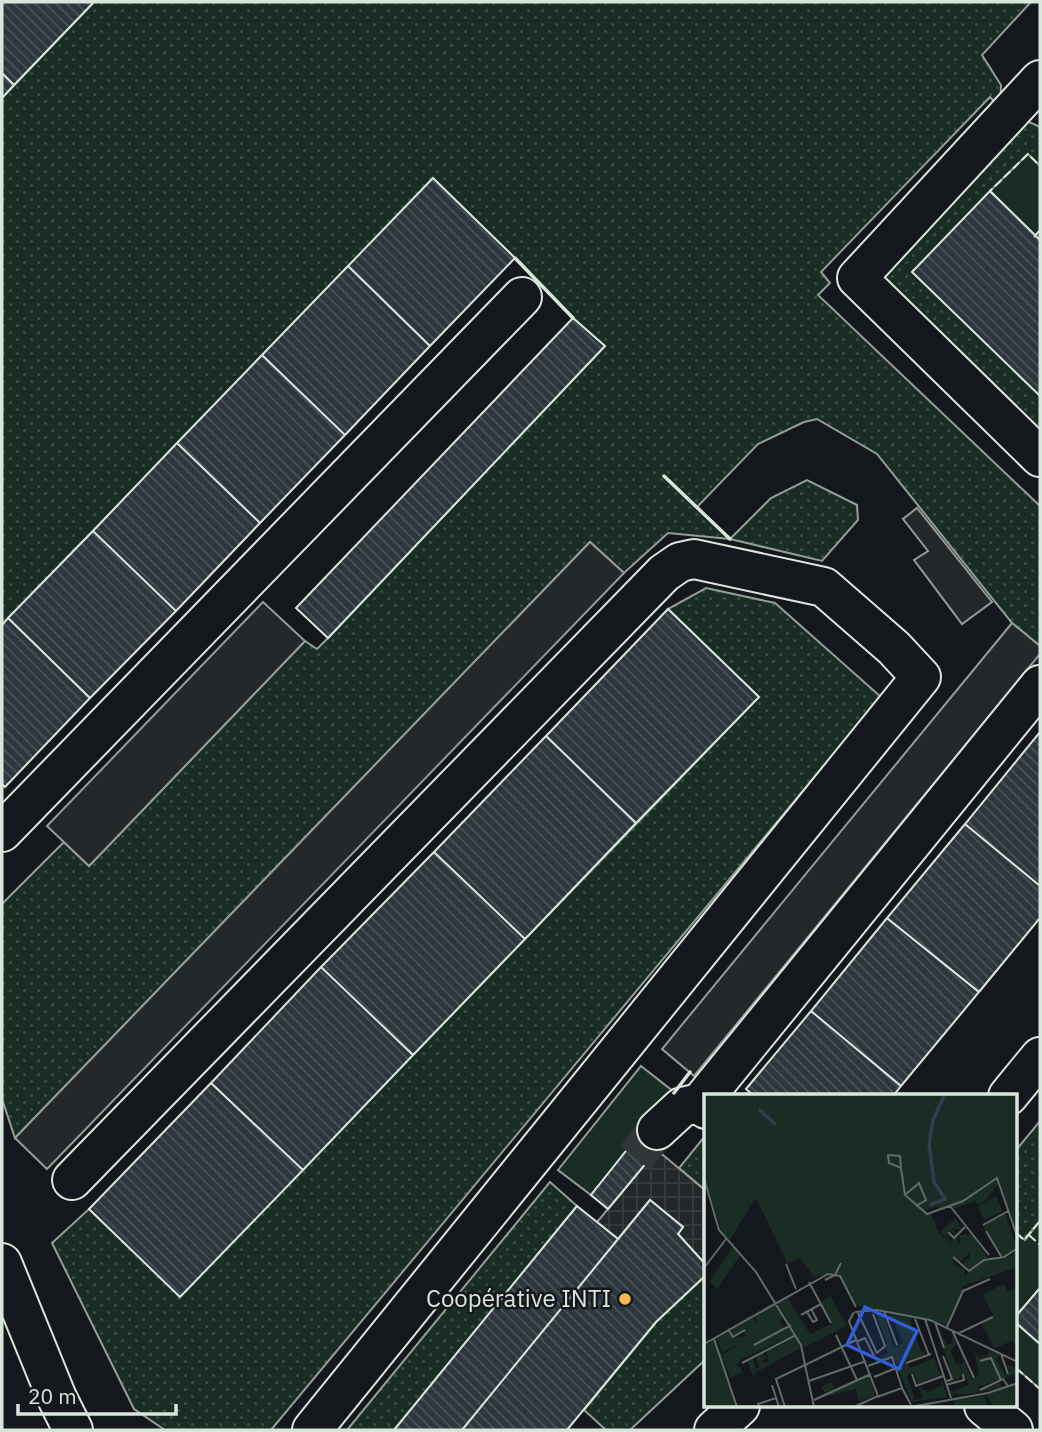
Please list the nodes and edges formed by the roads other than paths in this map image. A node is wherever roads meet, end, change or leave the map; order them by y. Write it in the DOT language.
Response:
graph roads {
  1 [pos="1040,79"];
  2 [pos="522,297"];
  3 [pos="1040,457"];
  4 [pos="1040,685"];
  5 [pos="2,832"];
  6 [pos="1040,1057"];
  7 [pos="713,1094"];
  8 [pos="1010,1094"];
  9 [pos="703,1106"];
  10 [pos="657,1130"];
  11 [pos="72,1180"];
  12 [pos="2,1263"];
  13 [pos="738,1408"];
  14 [pos="986,1408"];
  15 [pos="73,1430"];
  16 [pos="312,1430"];
  17 [pos="713,1430"];
  18 [pos="1013,1430"];
  1 -- 3 [label="street"];
  2 -- 5 [label="street"];
  4 -- 7 [label="street"];
  6 -- 8 [label="street"];
  9 -- 10 [label="street"];
  11 -- 16 [label="street"];
  12 -- 15 [label="street"];
  13 -- 17 [label="street"];
  14 -- 18 [label="street"];
}
